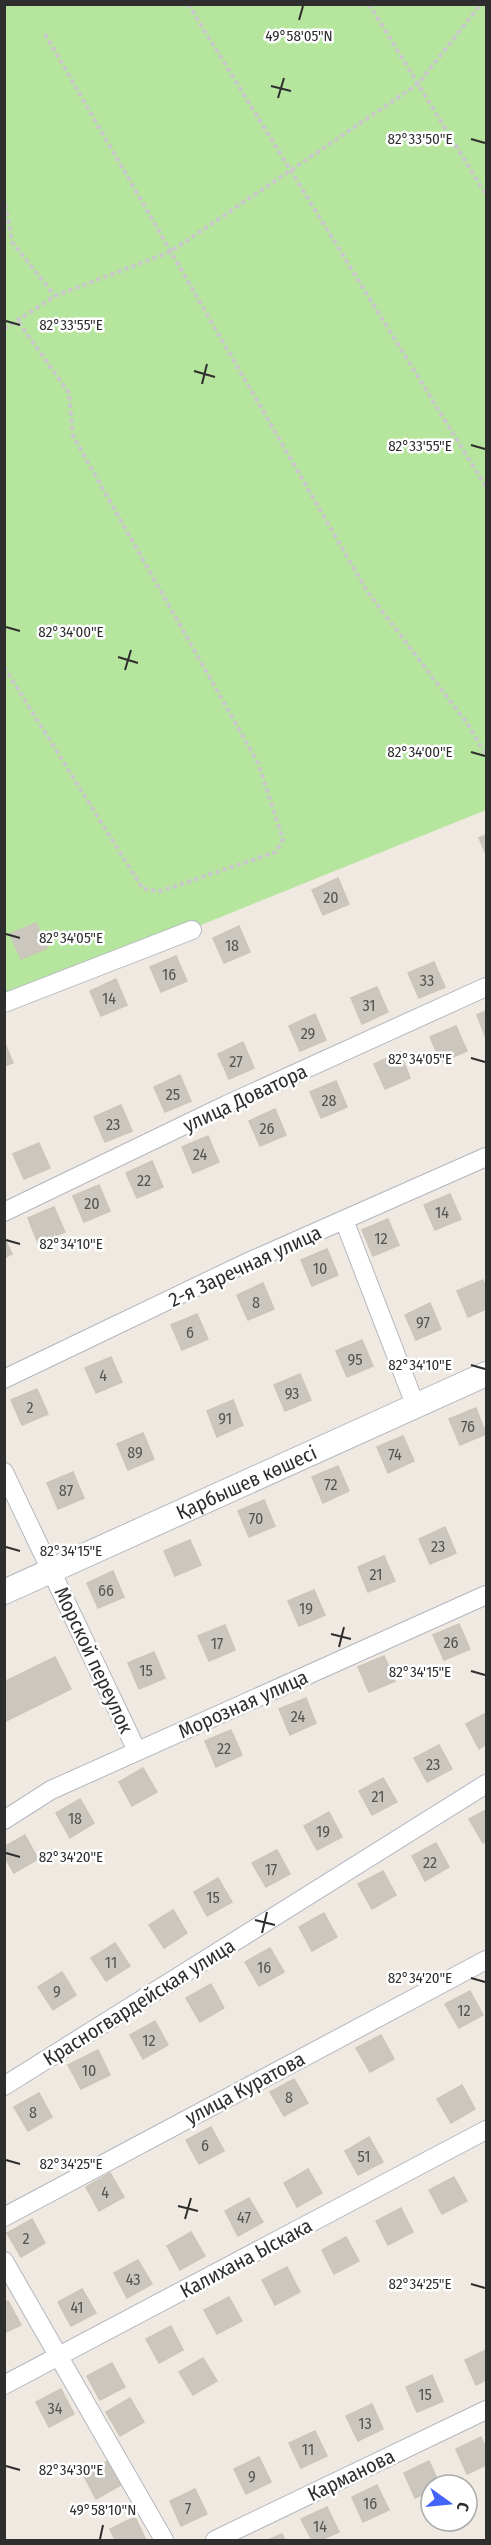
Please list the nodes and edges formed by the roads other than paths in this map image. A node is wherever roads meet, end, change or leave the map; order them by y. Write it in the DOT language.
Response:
graph roads {
  1 [pos="192,930"];
  2 [pos="486,987"];
  3 [pos="4,1003"];
  4 [pos="486,1156"];
  5 [pos="4,1212"];
  6 [pos="344,1220"];
  7 [pos="486,1374"];
  8 [pos="4,1379"];
  9 [pos="416,1407"];
  10 [pos="4,1472"];
  11 [pos="51,1569"];
  12 [pos="4,1592"];
  13 [pos="486,1595"];
  14 [pos="137,1751"];
  15 [pos="486,1784"];
  16 [pos="4,1820"];
  17 [pos="486,1960"];
  18 [pos="4,2086"];
  19 [pos="486,2130"];
  20 [pos="4,2217"];
  21 [pos="4,2261"];
  22 [pos="60,2357"];
  23 [pos="4,2385"];
  24 [pos="486,2410"];
  25 [pos="164,2541"];
  26 [pos="215,2541"];
  1 -- 3 [label="street"];
  2 -- 5 [label="street, улица Доватора"];
  4 -- 6 [label="street, 2-я Заречная улица"];
  6 -- 8 [label="street, 2-я Заречная улица"];
  6 -- 9 [label="street"];
  7 -- 9 [label="main road, Қарбышев көшесі"];
  9 -- 11 [label="main road, Қарбышев көшесі"];
  10 -- 11 [label="street, Морской переулок"];
  11 -- 12 [label="main road, Қарбышев көшесі"];
  11 -- 14 [label="street, Морской переулок"];
  13 -- 14 [label="street, Морозная улица"];
  14 -- 16 [label="street, Морозная улица"];
  15 -- 18 [label="street, Красногвардейская улица"];
  17 -- 20 [label="street, улица Куратова"];
  19 -- 22 [label="street, Калихана Ыскака"];
  21 -- 22 [label="street"];
  22 -- 23 [label="street, Калихана Ыскака"];
  22 -- 25 [label="street"];
  24 -- 26 [label="street, Карманова"];
}
